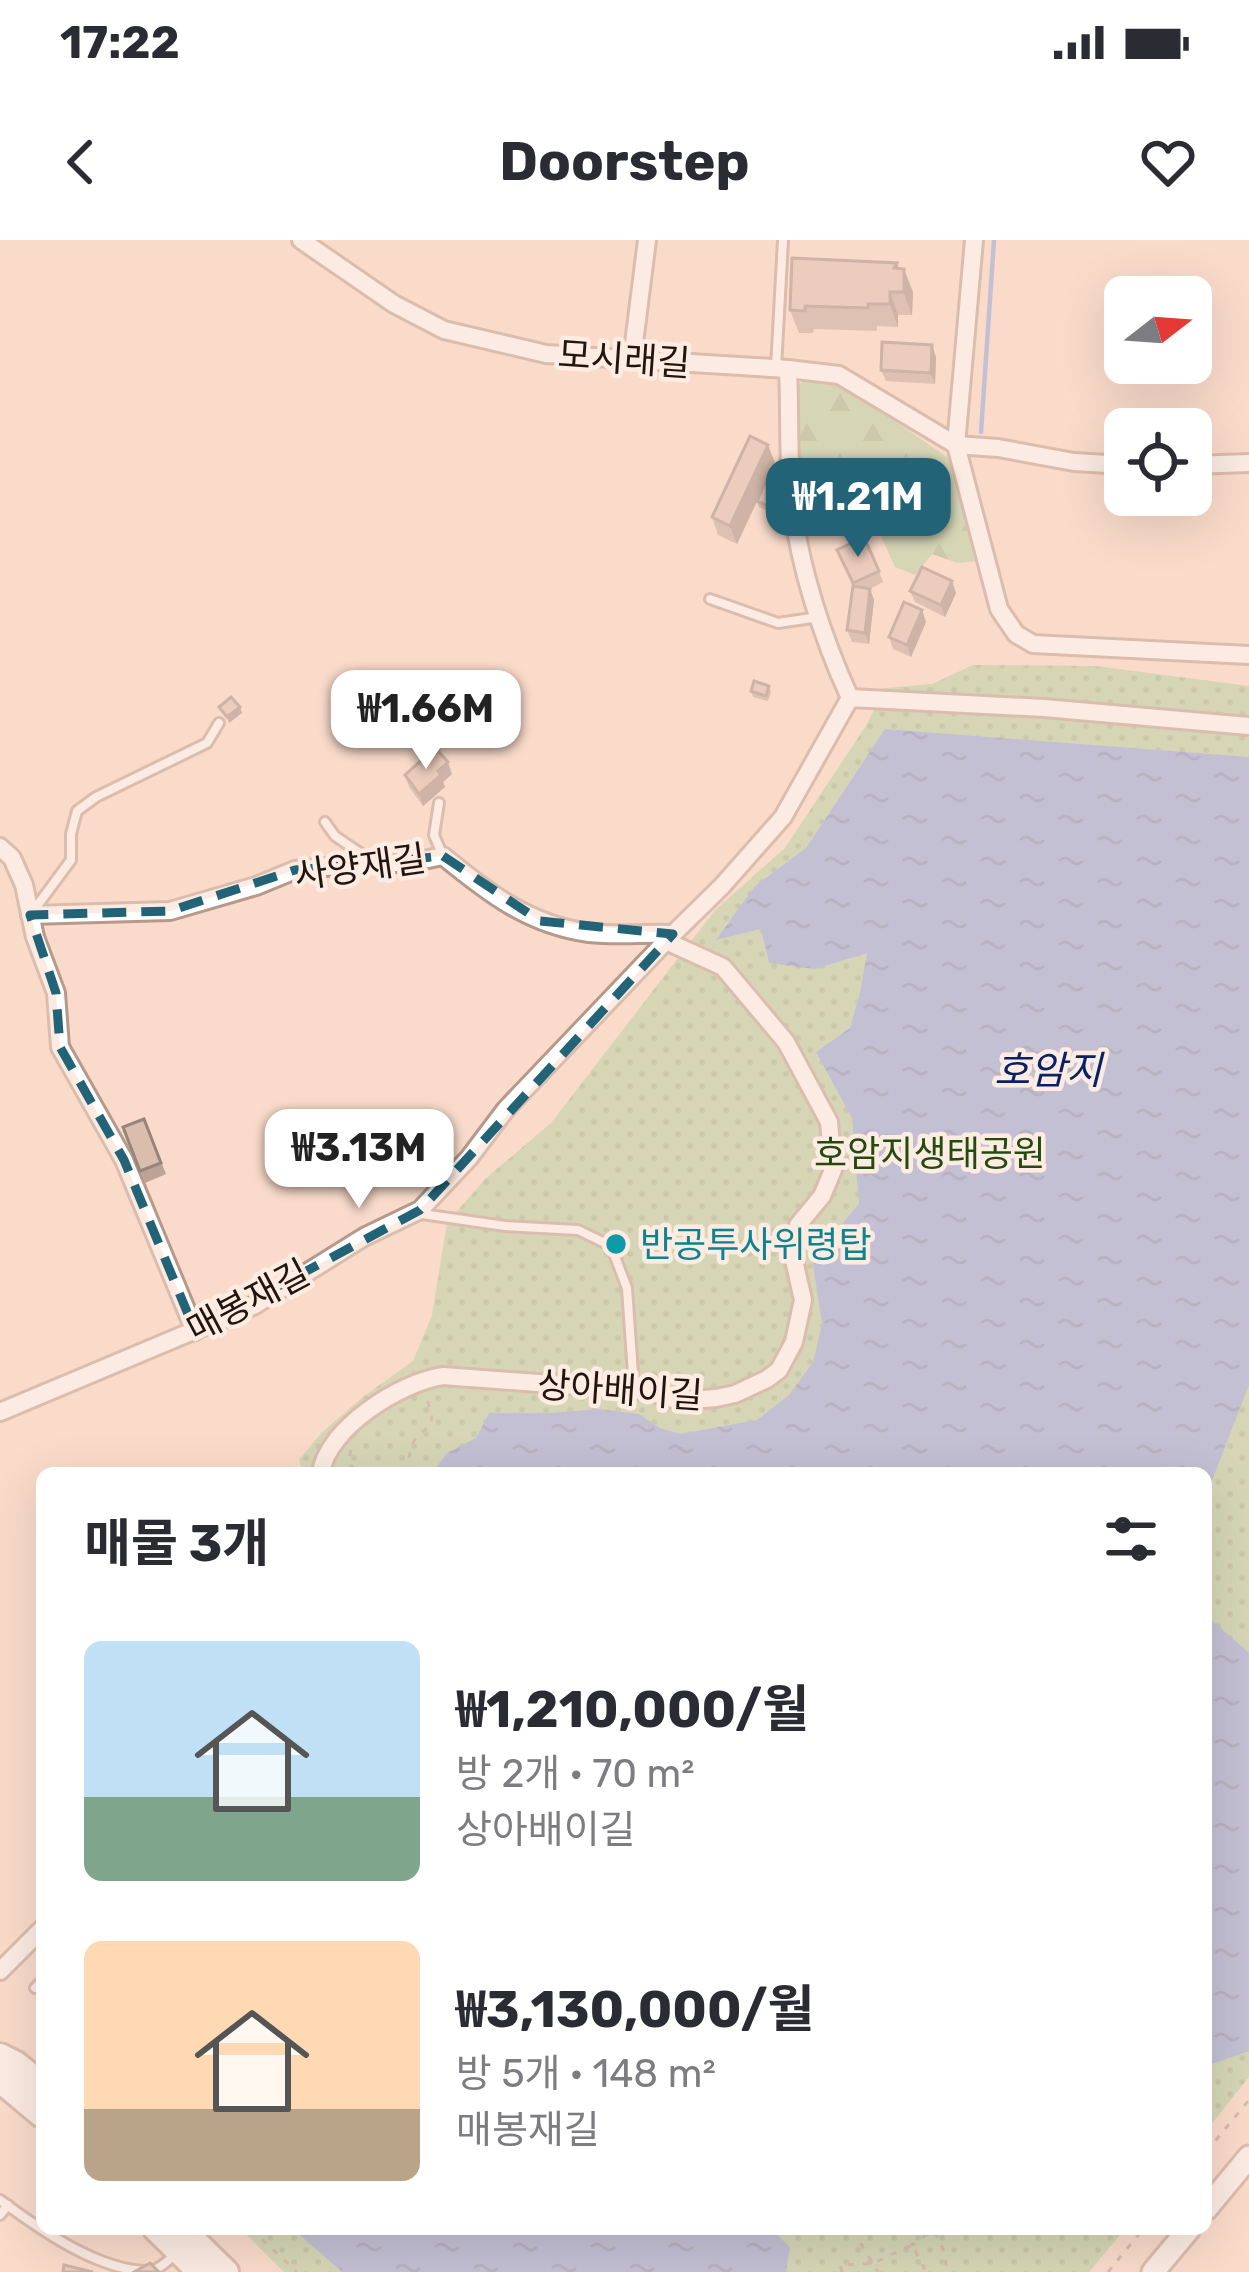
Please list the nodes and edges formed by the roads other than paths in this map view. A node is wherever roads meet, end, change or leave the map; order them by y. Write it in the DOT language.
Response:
graph roads {
  1 [pos="301,240"];
  2 [pos="646,240"];
  3 [pos="783,240"];
  4 [pos="974,240"];
  5 [pos="632,359"];
  6 [pos="782,369"];
  7 [pos="956,445"];
  8 [pos="1249,463"];
  9 [pos="1104,464"];
  10 [pos="1212,464"];
  11 [pos="710,599"];
  12 [pos="820,616"];
  13 [pos="1249,655"];
  14 [pos="850,698"];
  15 [pos="219,723"];
  16 [pos="1249,726"];
  17 [pos="439,803"];
  18 [pos="325,822"];
  19 [pos="0,847"];
  20 [pos="443,856"];
  21 [pos="364,863"];
  22 [pos="30,915"];
  23 [pos="669,937"];
  24 [pos="415,1213"];
  25 [pos="195,1331"];
  26 [pos="634,1390"];
  27 [pos="0,1412"];
  28 [pos="321,1467"];
  29 [pos="36,1935"];
  30 [pos="0,1971"];
  31 [pos="0,2056"];
  32 [pos="0,2080"];
  33 [pos="36,2080"];
  34 [pos="36,2110"];
  35 [pos="1249,2157"];
  36 [pos="4,2202"];
  37 [pos="1212,2202"];
  38 [pos="0,2215"];
  39 [pos="36,2227"];
  40 [pos="47,2235"];
  41 [pos="1184,2235"];
  42 [pos="181,2240"];
  43 [pos="200,2272"];
  44 [pos="226,2272"];
  45 [pos="1153,2272"];
  1 -- 5 [label="street, 모시래길"];
  2 -- 5 [label="street"];
  3 -- 6 [label="lane"];
  4 -- 7 [label="street"];
  5 -- 6 [label="street, 모시래길"];
  6 -- 7 [label="street, 모시래길"];
  6 -- 12 [label="street"];
  7 -- 9 [label="street"];
  7 -- 13 [label="street"];
  8 -- 10 [label="street"];
  11 -- 12 [label="lane"];
  12 -- 14 [label="street"];
  14 -- 16 [label="street"];
  14 -- 23 [label="street"];
  15 -- 22 [label="lane"];
  17 -- 20 [label="lane"];
  18 -- 21 [label="lane"];
  19 -- 22 [label="street"];
  20 -- 21 [label="street, 사양재길"];
  20 -- 23 [label="street, 사양재길"];
  21 -- 22 [label="street, 사양재길"];
  22 -- 25 [label="street"];
  23 -- 24 [label="street, 매봉재길"];
  23 -- 26 [label="street, 상아배이길"];
  24 -- 25 [label="street, 매봉재길"];
  24 -- 26 [label="lane"];
  25 -- 27 [label="street, 매봉재길"];
  26 -- 28 [label="street, 상아배이길"];
  29 -- 30 [label="street"];
  31 -- 33 [label="main road"];
  32 -- 34 [label="main road"];
  35 -- 37 [label="street"];
  36 -- 38 [label="lane"];
  36 -- 39 [label="lane"];
  40 -- 42 [label="lane"];
  41 -- 45 [label="street"];
  42 -- 43 [label="main road"];
  42 -- 44 [label="main road"];
}
